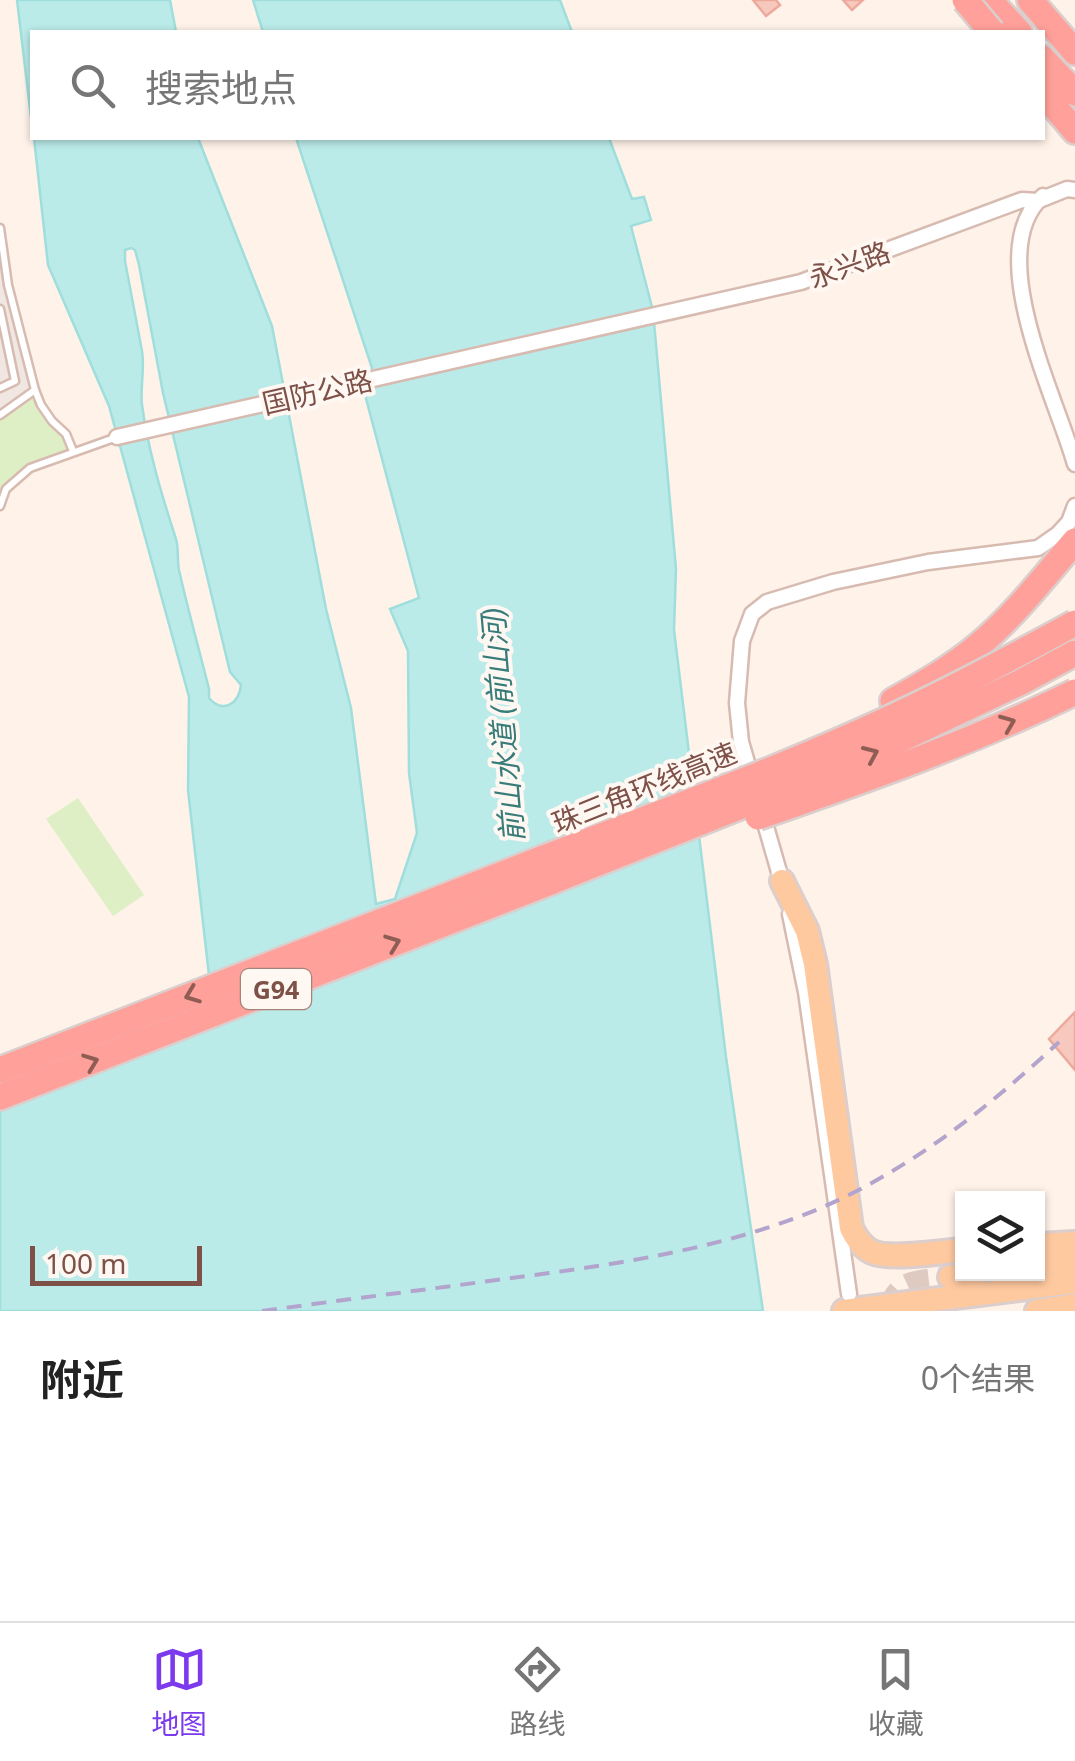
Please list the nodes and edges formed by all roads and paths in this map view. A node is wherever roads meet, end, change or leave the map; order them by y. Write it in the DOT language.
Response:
graph roads {
  1 [pos="965,0"];
  2 [pos="988,0"];
  3 [pos="1030,0"];
  4 [pos="990,30"];
  5 [pos="1017,30"];
  6 [pos="1075,52"];
  7 [pos="1045,61"];
  8 [pos="1075,93"];
  9 [pos="1045,96"];
  10 [pos="1075,131"];
  11 [pos="1075,181"];
  12 [pos="1075,190"];
  13 [pos="1037,200"];
  14 [pos="0,228"];
  15 [pos="0,309"];
  16 [pos="656,314"];
  17 [pos="0,388"];
  18 [pos="35,390"];
  19 [pos="0,415"];
  20 [pos="117,437"];
  21 [pos="73,451"];
  22 [pos="1075,464"];
  23 [pos="0,506"];
  24 [pos="1075,506"];
  25 [pos="1075,541"];
  26 [pos="1075,560"];
  27 [pos="1075,622"];
  28 [pos="1075,653"];
  29 [pos="1075,662"];
  30 [pos="1075,692"];
  31 [pos="894,701"];
  32 [pos="973,706"];
  33 [pos="548,870"];
  34 [pos="782,881"];
  35 [pos="0,1070"];
  36 [pos="0,1098"];
  37 [pos="1075,1243"];
  38 [pos="1045,1245"];
  39 [pos="955,1250"];
  40 [pos="1075,1260"];
  41 [pos="1045,1263"];
  42 [pos="955,1276"];
  43 [pos="950,1277"];
  44 [pos="1075,1282"];
  45 [pos="847,1302"];
  46 [pos="1075,1306"];
  47 [pos="1037,1311"];
  1 -- 4 [label="highway, bridge"];
  2 -- 5 [label="highway"];
  3 -- 6 [label="highway"];
  7 -- 8 [label="highway"];
  9 -- 10 [label="highway"];
  11 -- 13 [label="street"];
  12 -- 13 [label="street"];
  13 -- 16 [label="street, 永兴路"];
  13 -- 22 [label="street"];
  14 -- 18 [label="lane"];
  15 -- 17 [label="lane"];
  16 -- 20 [label="street, 国防公路"];
  18 -- 19 [label="lane"];
  18 -- 21 [label="lane"];
  20 -- 21 [label="lane, 国防公路"];
  21 -- 23 [label="lane, 国防公路"];
  24 -- 34 [label="street"];
  25 -- 31 [label="highway"];
  26 -- 31 [label="highway"];
  27 -- 33 [label="highway, 珠三角环线高速 / G94, bridge"];
  28 -- 32 [label="highway, 珠三角环线高速 / G94, bridge"];
  29 -- 32 [label="highway, bridge"];
  33 -- 30 [label="highway, one-way, bridge"];
  31 -- 33 [label="highway, bridge"];
  33 -- 32 [label="highway, 珠三角环线高速 / G94, one-way, bridge"];
  33 -- 35 [label="highway, 珠三角环线高速 / G94, one-way"];
  36 -- 33 [label="highway, 珠三角环线高速 / G94, one-way"];
  34 -- 39 [label="main road"];
  34 -- 45 [label="street"];
  37 -- 38 [label="main road"];
  40 -- 41 [label="main road"];
  42 -- 43 [label="main road"];
  44 -- 45 [label="main road"];
  46 -- 47 [label="main road"];
}
